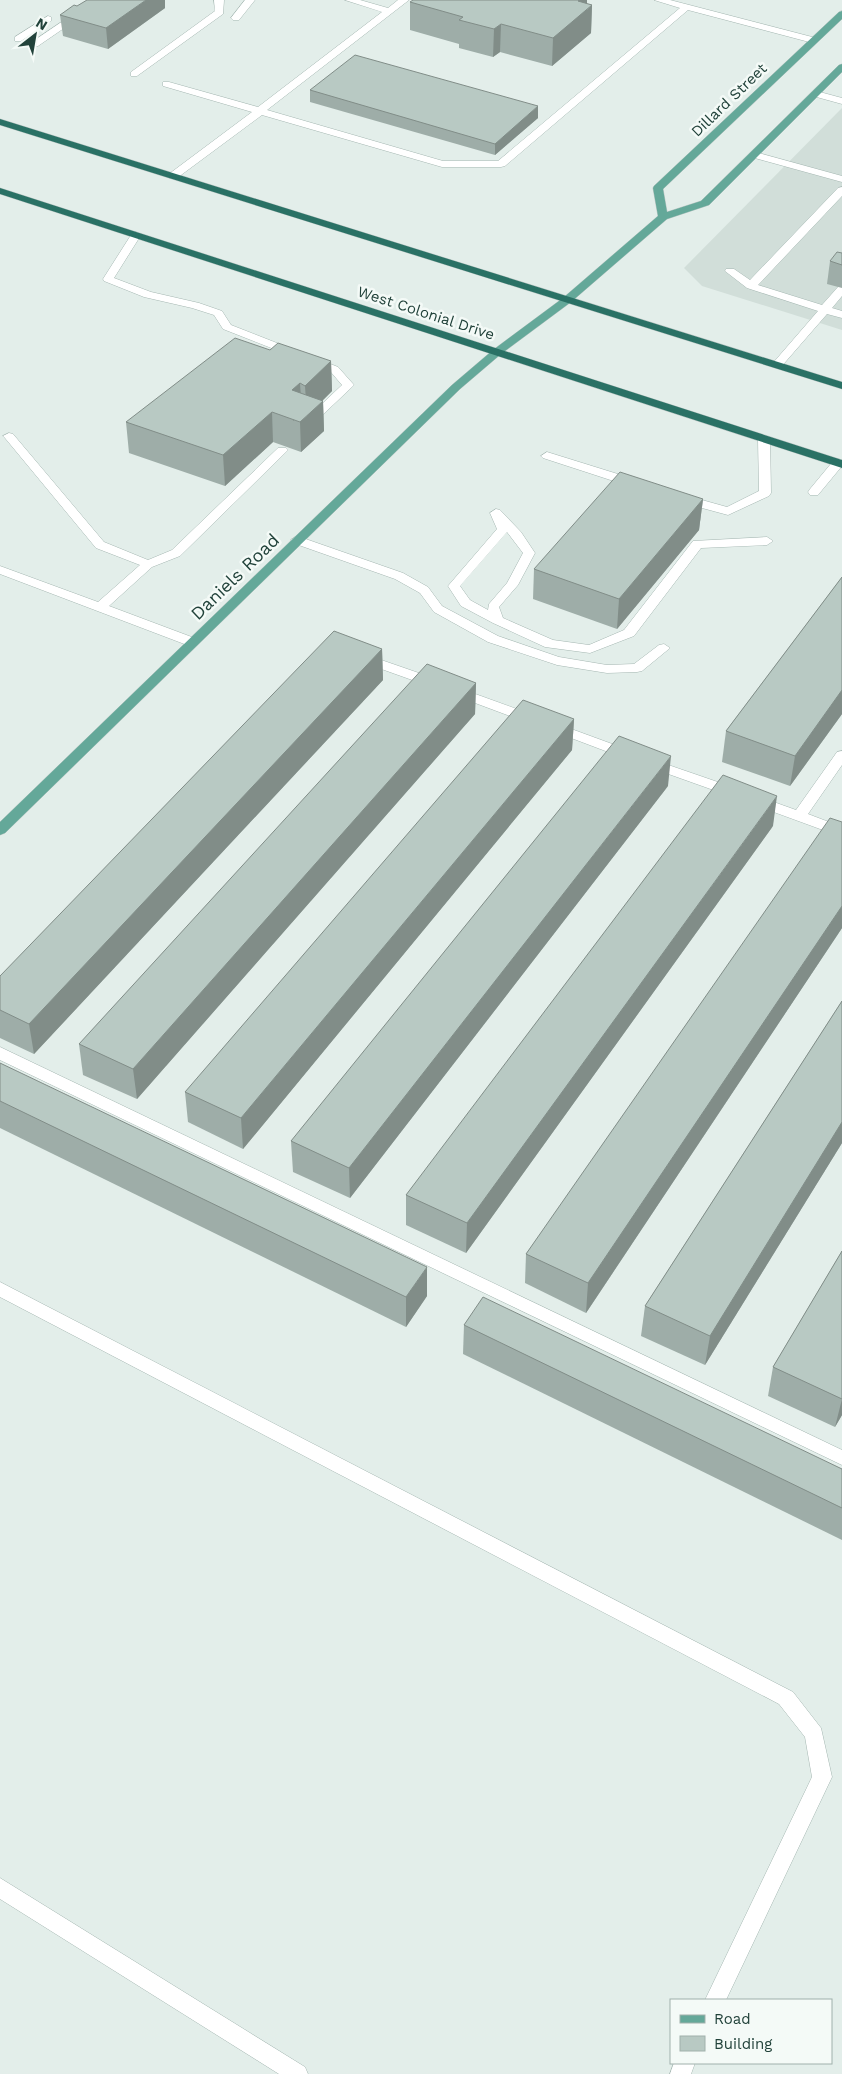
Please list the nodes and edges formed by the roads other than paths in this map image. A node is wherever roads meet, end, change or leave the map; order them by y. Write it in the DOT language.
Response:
graph roads {
  1 [pos="100,0"];
  2 [pos="219,0"];
  3 [pos="250,0"];
  4 [pos="350,0"];
  5 [pos="404,0"];
  6 [pos="659,0"];
  7 [pos="688,8"];
  8 [pos="389,11"];
  9 [pos="842,14"];
  10 [pos="48,18"];
  11 [pos="236,18"];
  12 [pos="18,39"];
  13 [pos="813,40"];
  14 [pos="35,44"];
  15 [pos="842,67"];
  16 [pos="134,74"];
  17 [pos="166,84"];
  18 [pos="816,94"];
  19 [pos="842,101"];
  20 [pos="260,111"];
  21 [pos="0,122"];
  22 [pos="755,155"];
  23 [pos="173,176"];
  24 [pos="842,177"];
  25 [pos="0,190"];
  26 [pos="842,190"];
  27 [pos="663,216"];
  28 [pos="136,235"];
  29 [pos="730,271"];
  30 [pos="751,286"];
  31 [pos="842,289"];
  32 [pos="567,300"];
  33 [pos="824,310"];
  34 [pos="842,316"];
  35 [pos="497,352"];
  36 [pos="777,365"];
  37 [pos="842,386"];
  38 [pos="310,422"];
  39 [pos="9,436"];
  40 [pos="764,439"];
  41 [pos="282,450"];
  42 [pos="547,456"];
  43 [pos="840,463"];
  44 [pos="643,486"];
  45 [pos="814,492"];
  46 [pos="670,495"];
  47 [pos="297,540"];
  48 [pos="767,541"];
  49 [pos="148,564"];
  50 [pos="0,570"];
  51 [pos="101,607"];
  52 [pos="497,620"];
  53 [pos="192,642"];
  54 [pos="664,648"];
  55 [pos="356,654"];
  56 [pos="842,755"];
  57 [pos="799,817"];
  58 [pos="0,830"];
  59 [pos="842,832"];
  60 [pos="0,1053"];
  61 [pos="0,1289"];
  62 [pos="842,1458"];
  63 [pos="0,1888"];
  64 [pos="715,1999"];
  65 [pos="298,2074"];
  1 -- 14 [label="lane"];
  2 -- 16 [label="lane"];
  3 -- 11 [label="lane"];
  4 -- 8 [label="lane"];
  5 -- 8 [label="lane"];
  6 -- 7 [label="lane"];
  7 -- 13 [label="lane"];
  7 -- 20 [label="lane"];
  8 -- 20 [label="lane"];
  9 -- 13 [label="main road, Dillard Street"];
  10 -- 12 [label="lane"];
  13 -- 27 [label="main road, Dillard Street"];
  15 -- 18 [label="main road"];
  17 -- 20 [label="lane"];
  18 -- 19 [label="lane"];
  18 -- 22 [label="main road"];
  20 -- 23 [label="lane"];
  21 -- 23 [label="highway"];
  22 -- 24 [label="lane"];
  22 -- 27 [label="main road"];
  23 -- 32 [label="highway"];
  25 -- 28 [label="highway, West Colonial Drive"];
  26 -- 30 [label="lane"];
  27 -- 32 [label="main road"];
  28 -- 35 [label="highway, West Colonial Drive"];
  28 -- 38 [label="lane"];
  29 -- 30 [label="lane"];
  30 -- 33 [label="lane"];
  31 -- 33 [label="lane"];
  32 -- 35 [label="main road"];
  32 -- 36 [label="highway"];
  33 -- 34 [label="lane"];
  33 -- 36 [label="lane"];
  35 -- 40 [label="highway, West Colonial Drive"];
  35 -- 47 [label="main road, Daniels Road"];
  36 -- 37 [label="highway"];
  39 -- 49 [label="lane"];
  40 -- 43 [label="highway, West Colonial Drive"];
  40 -- 46 [label="lane"];
  41 -- 49 [label="lane"];
  42 -- 44 [label="lane"];
  43 -- 45 [label="lane"];
  47 -- 53 [label="main road, Daniels Road"];
  47 -- 54 [label="lane"];
  48 -- 52 [label="lane"];
  49 -- 51 [label="lane"];
  50 -- 51 [label="lane"];
  51 -- 53 [label="lane"];
  52 -- 52 [label="lane"];
  53 -- 58 [label="main road, Daniels Road"];
  55 -- 57 [label="lane"];
  56 -- 57 [label="lane"];
  57 -- 59 [label="lane"];
  60 -- 62 [label="lane"];
  61 -- 64 [label="lane"];
  63 -- 65 [label="lane"];
}
